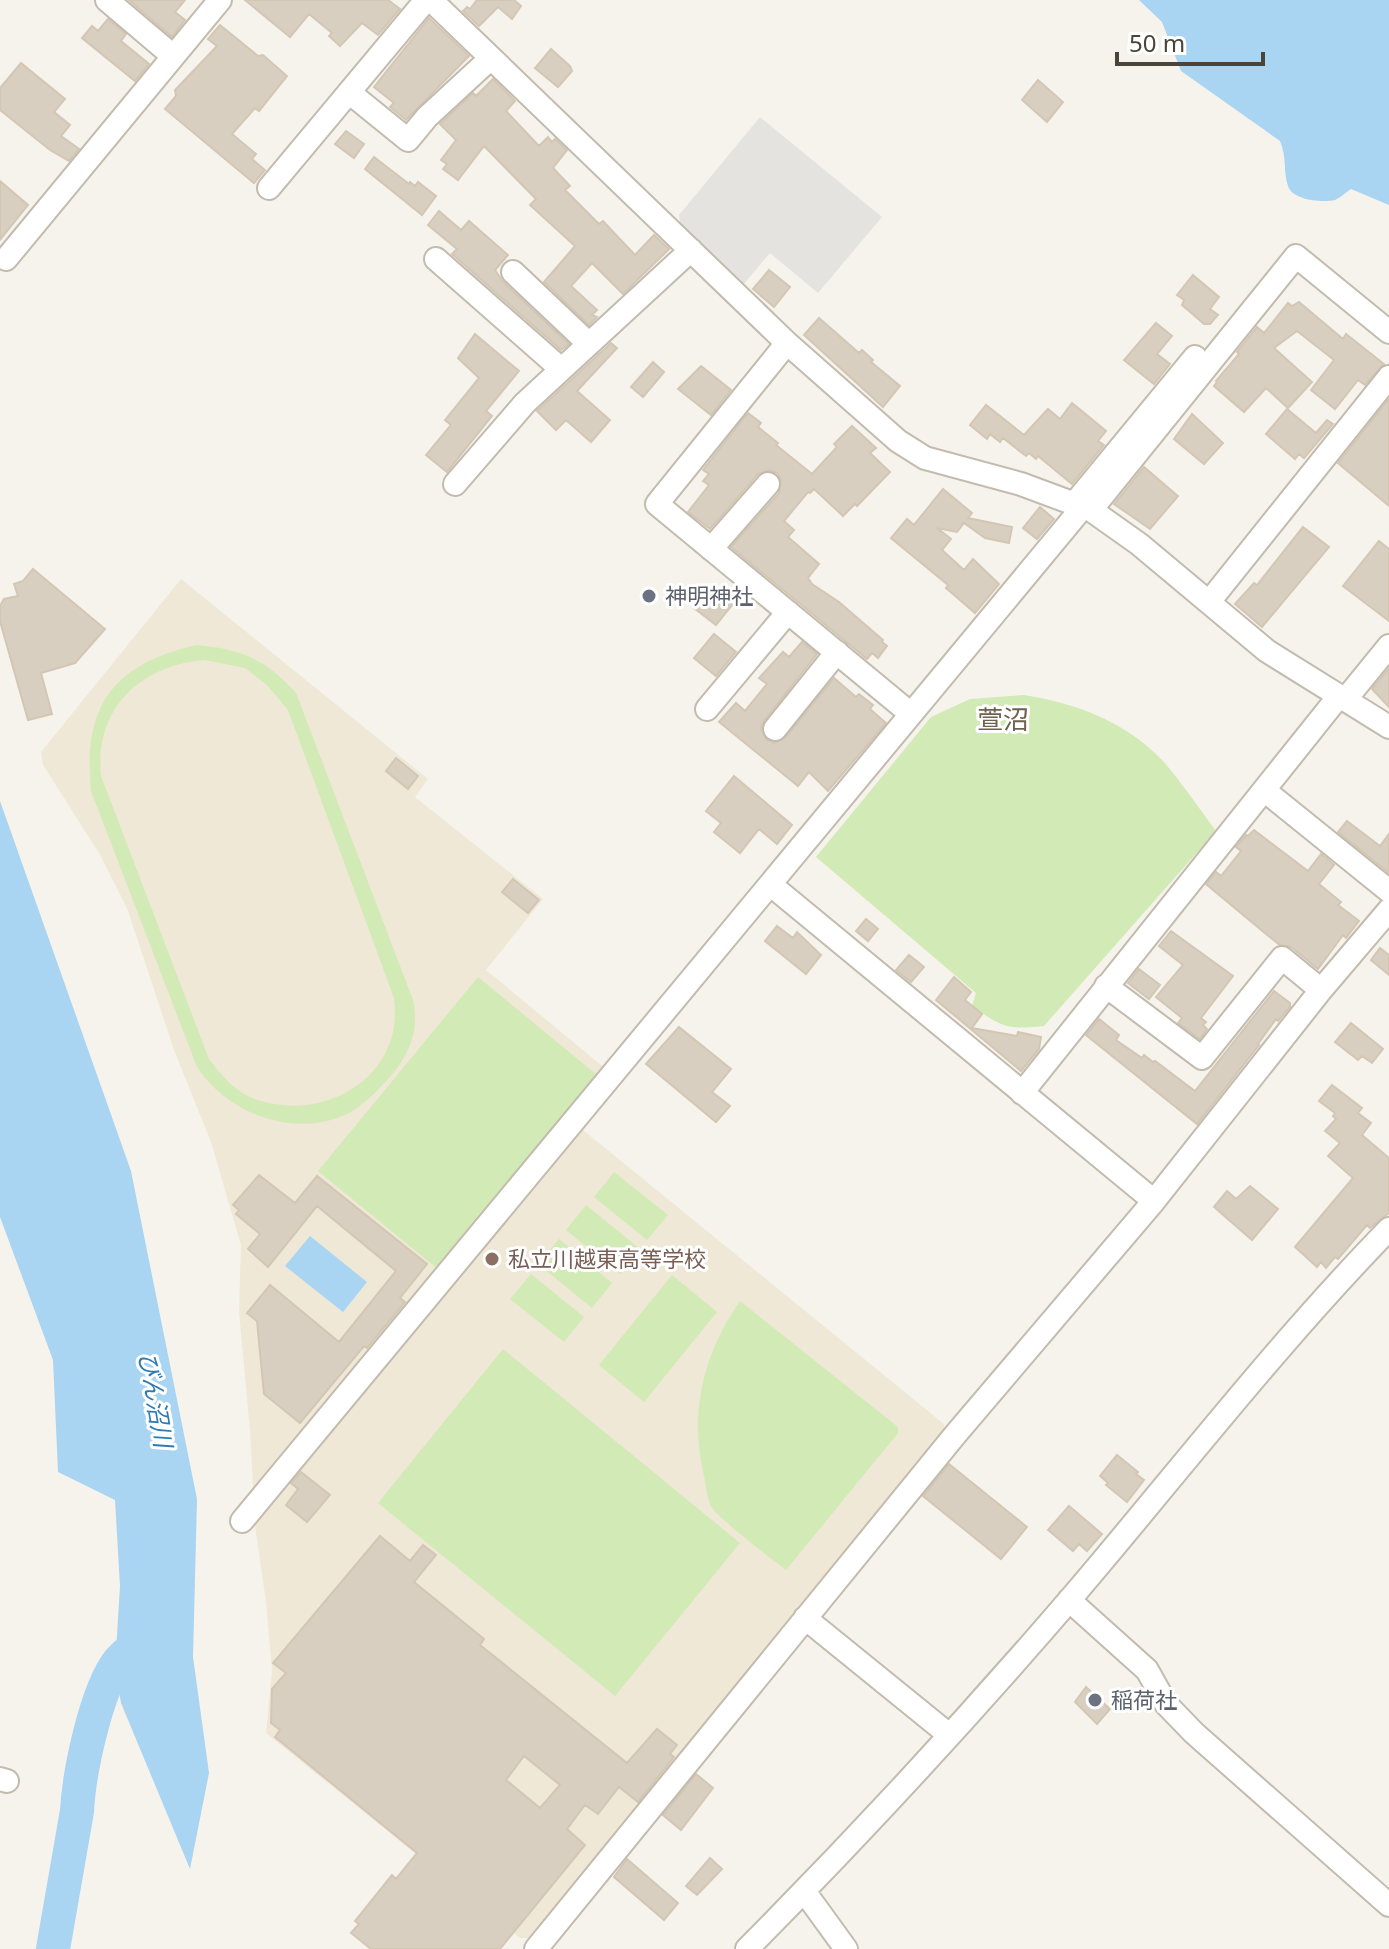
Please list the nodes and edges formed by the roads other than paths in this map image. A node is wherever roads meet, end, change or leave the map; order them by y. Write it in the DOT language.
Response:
graph roads {
  1 [pos="107,0"];
  2 [pos="220,0"];
  3 [pos="429,0"];
  4 [pos="173,56"];
  5 [pos="491,58"];
  6 [pos="350,93"];
  7 [pos="269,188"];
  8 [pos="691,250"];
  9 [pos="6,259"];
  10 [pos="436,259"];
  11 [pos="513,272"];
  12 [pos="1389,332"];
  13 [pos="588,343"];
  14 [pos="787,343"];
  15 [pos="560,368"];
  16 [pos="1389,377"];
  17 [pos="455,484"];
  18 [pos="768,484"];
  19 [pos="1082,507"];
  20 [pos="711,549"];
  21 [pos="1209,602"];
  22 [pos="788,612"];
  23 [pos="1389,646"];
  24 [pos="837,652"];
  25 [pos="1342,698"];
  26 [pos="707,709"];
  27 [pos="911,714"];
  28 [pos="1389,727"];
  29 [pos="775,729"];
  30 [pos="1264,790"];
  31 [pos="771,885"];
  32 [pos="1389,891"];
  33 [pos="1389,910"];
  34 [pos="1106,986"];
  35 [pos="1321,990"];
  36 [pos="1022,1093"];
  37 [pos="1154,1201"];
  38 [pos="1389,1229"];
  39 [pos="242,1521"];
  40 [pos="1069,1600"];
  41 [pos="805,1618"];
  42 [pos="948,1734"];
  43 [pos="804,1891"];
  44 [pos="1389,1905"];
  45 [pos="536,1949"];
  46 [pos="747,1949"];
  47 [pos="846,1949"];
  1 -- 4 [label="street"];
  2 -- 4 [label="street"];
  3 -- 5 [label="street"];
  3 -- 6 [label="street"];
  4 -- 9 [label="street"];
  5 -- 6 [label="street"];
  5 -- 8 [label="street"];
  6 -- 7 [label="street"];
  8 -- 13 [label="street"];
  8 -- 14 [label="street"];
  10 -- 15 [label="street"];
  11 -- 13 [label="street"];
  12 -- 19 [label="street"];
  13 -- 15 [label="street"];
  14 -- 19 [label="street"];
  14 -- 20 [label="street"];
  15 -- 17 [label="street"];
  16 -- 21 [label="street"];
  18 -- 20 [label="street"];
  19 -- 21 [label="street"];
  19 -- 27 [label="street"];
  20 -- 22 [label="street"];
  21 -- 25 [label="street"];
  22 -- 24 [label="street"];
  22 -- 26 [label="street"];
  23 -- 25 [label="street"];
  24 -- 27 [label="street"];
  24 -- 29 [label="street"];
  25 -- 28 [label="street"];
  25 -- 30 [label="street"];
  27 -- 31 [label="street"];
  30 -- 32 [label="street"];
  30 -- 34 [label="street"];
  31 -- 36 [label="street"];
  31 -- 39 [label="street"];
  33 -- 35 [label="street"];
  34 -- 35 [label="street"];
  34 -- 36 [label="street"];
  35 -- 37 [label="street"];
  36 -- 37 [label="street"];
  37 -- 41 [label="street"];
  38 -- 40 [label="street"];
  40 -- 42 [label="street"];
  40 -- 44 [label="street"];
  41 -- 42 [label="street"];
  41 -- 45 [label="street"];
  42 -- 43 [label="street"];
  43 -- 46 [label="street"];
  43 -- 47 [label="street"];
}
